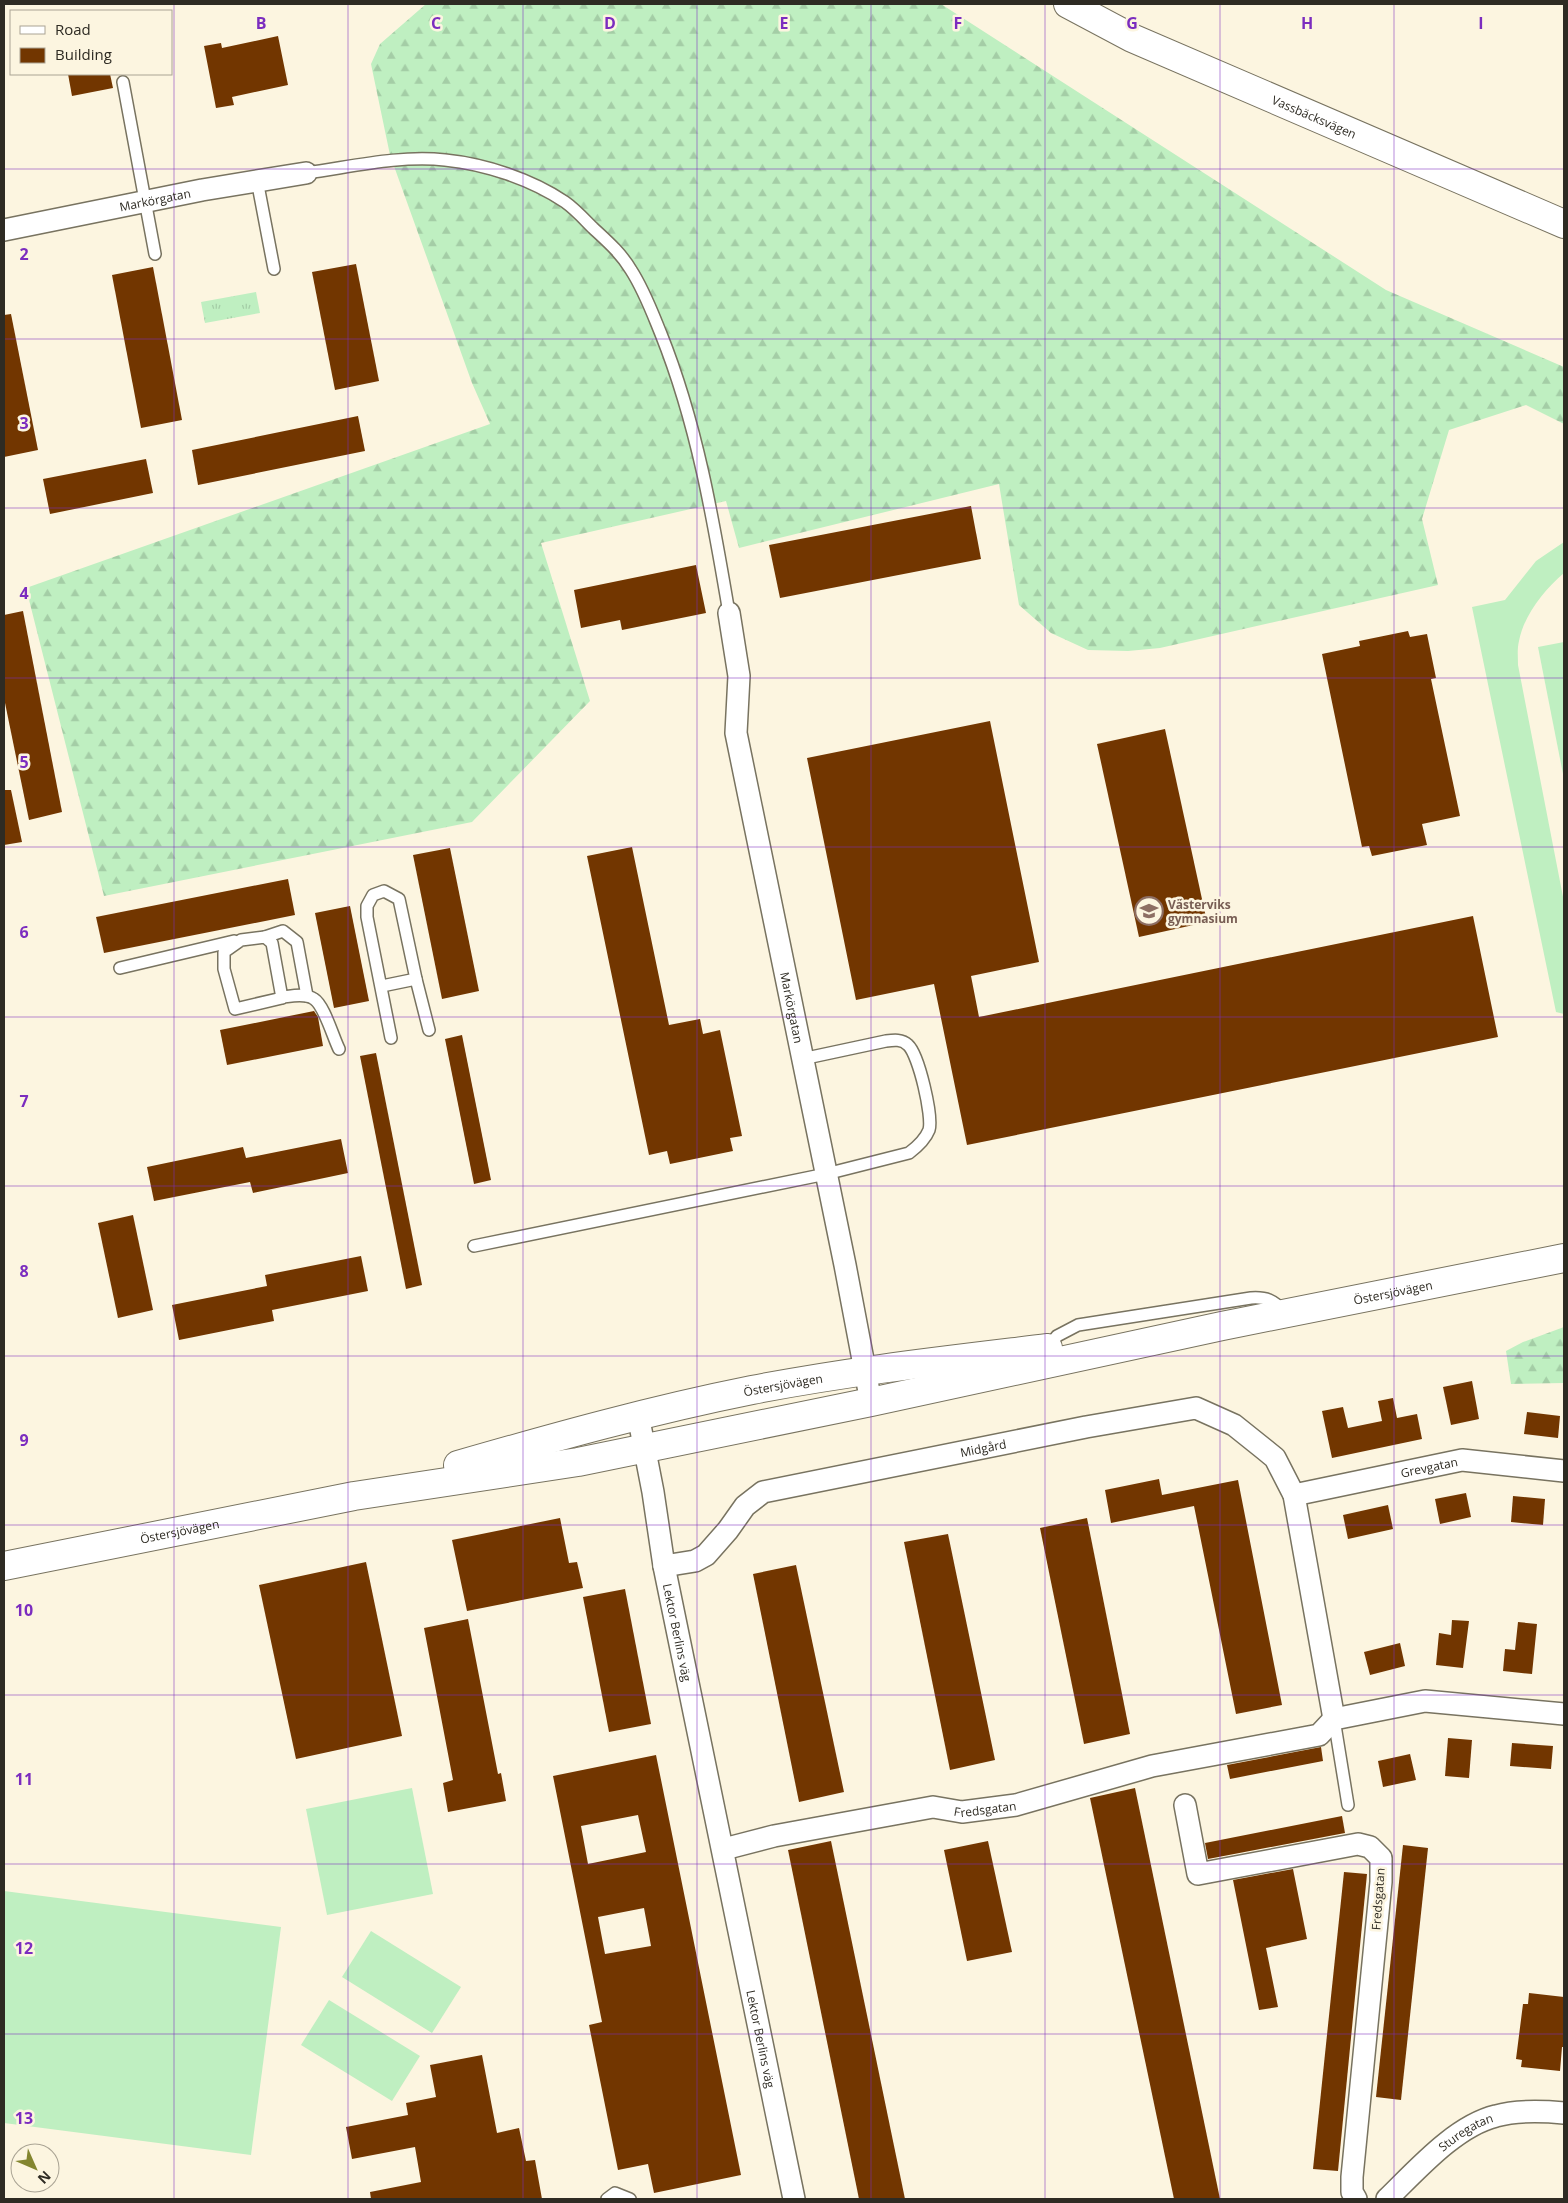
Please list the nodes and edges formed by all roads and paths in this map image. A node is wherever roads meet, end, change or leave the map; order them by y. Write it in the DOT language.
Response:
graph roads {
  1 [pos="1068,4"];
  2 [pos="123,82"];
  3 [pos="306,173"];
  4 [pos="257,180"];
  5 [pos="146,201"];
  6 [pos="1564,224"];
  7 [pos="4,230"];
  8 [pos="155,254"];
  9 [pos="274,269"];
  10 [pos="729,613"];
  11 [pos="265,937"];
  12 [pos="241,940"];
  13 [pos="120,968"];
  14 [pos="416,978"];
  15 [pos="382,986"];
  16 [pos="307,996"];
  17 [pos="282,998"];
  18 [pos="429,1030"];
  19 [pos="391,1038"];
  20 [pos="338,1048"];
  21 [pos="802,1059"];
  22 [pos="826,1174"];
  23 [pos="474,1246"];
  24 [pos="1564,1258"];
  25 [pos="1285,1314"];
  26 [pos="1222,1326"];
  27 [pos="1048,1348"];
  28 [pos="865,1371"];
  29 [pos="871,1402"];
  30 [pos="638,1415"];
  31 [pos="644,1447"];
  32 [pos="1564,1471"];
  33 [pos="1294,1495"];
  34 [pos="354,1496"];
  35 [pos="4,1566"];
  36 [pos="664,1566"];
  37 [pos="1564,1714"];
  38 [pos="1334,1719"];
  39 [pos="1185,1805"];
  40 [pos="1348,1805"];
  41 [pos="724,1849"];
  42 [pos="1564,2113"];
  43 [pos="607,2199"];
  44 [pos="630,2199"];
  45 [pos="794,2199"];
  46 [pos="1356,2199"];
  47 [pos="1387,2199"];
  1 -- 6 [label="main road, Vassbäcksvägen"];
  2 -- 5 [label="lane"];
  3 -- 4 [label="street, Markörgatan"];
  3 -- 10 [label="lane"];
  4 -- 5 [label="street, Markörgatan"];
  4 -- 9 [label="lane"];
  5 -- 7 [label="street, Markörgatan"];
  5 -- 8 [label="lane"];
  10 -- 21 [label="street, Markörgatan"];
  11 -- 12 [label="lane"];
  11 -- 16 [label="lane"];
  11 -- 17 [label="lane"];
  12 -- 13 [label="lane"];
  12 -- 17 [label="lane"];
  14 -- 15 [label="lane"];
  14 -- 15 [label="lane"];
  14 -- 18 [label="lane"];
  15 -- 19 [label="lane"];
  16 -- 17 [label="lane"];
  16 -- 20 [label="lane"];
  21 -- 22 [label="street, Markörgatan"];
  21 -- 22 [label="lane"];
  22 -- 23 [label="lane"];
  22 -- 28 [label="street, Markörgatan"];
  24 -- 25 [label="main road, Östersjövägen"];
  25 -- 26 [label="main road, Östersjövägen"];
  25 -- 27 [label="lane"];
  26 -- 27 [label="main road, Östersjövägen"];
  26 -- 29 [label="main road, Östersjövägen"];
  27 -- 28 [label="main road, Östersjövägen"];
  28 -- 29 [label="street, Markörgatan"];
  28 -- 30 [label="main road, Östersjövägen"];
  29 -- 31 [label="main road, Östersjövägen"];
  30 -- 31 [label="street, Lektor Berlins väg"];
  30 -- 34 [label="main road, Östersjövägen"];
  31 -- 34 [label="main road, Östersjövägen"];
  31 -- 36 [label="street, Lektor Berlins väg"];
  32 -- 33 [label="street, Grevgatan"];
  33 -- 36 [label="street, Midgård"];
  33 -- 38 [label="street"];
  34 -- 35 [label="main road, Östersjövägen"];
  36 -- 41 [label="street, Lektor Berlins väg"];
  37 -- 38 [label="street"];
  38 -- 40 [label="lane"];
  38 -- 41 [label="street, Fredsgatan"];
  39 -- 46 [label="street, Fredsgatan"];
  41 -- 45 [label="street, Lektor Berlins väg"];
  42 -- 47 [label="street, Sturegatan"];
  43 -- 44 [label="lane"];
}
